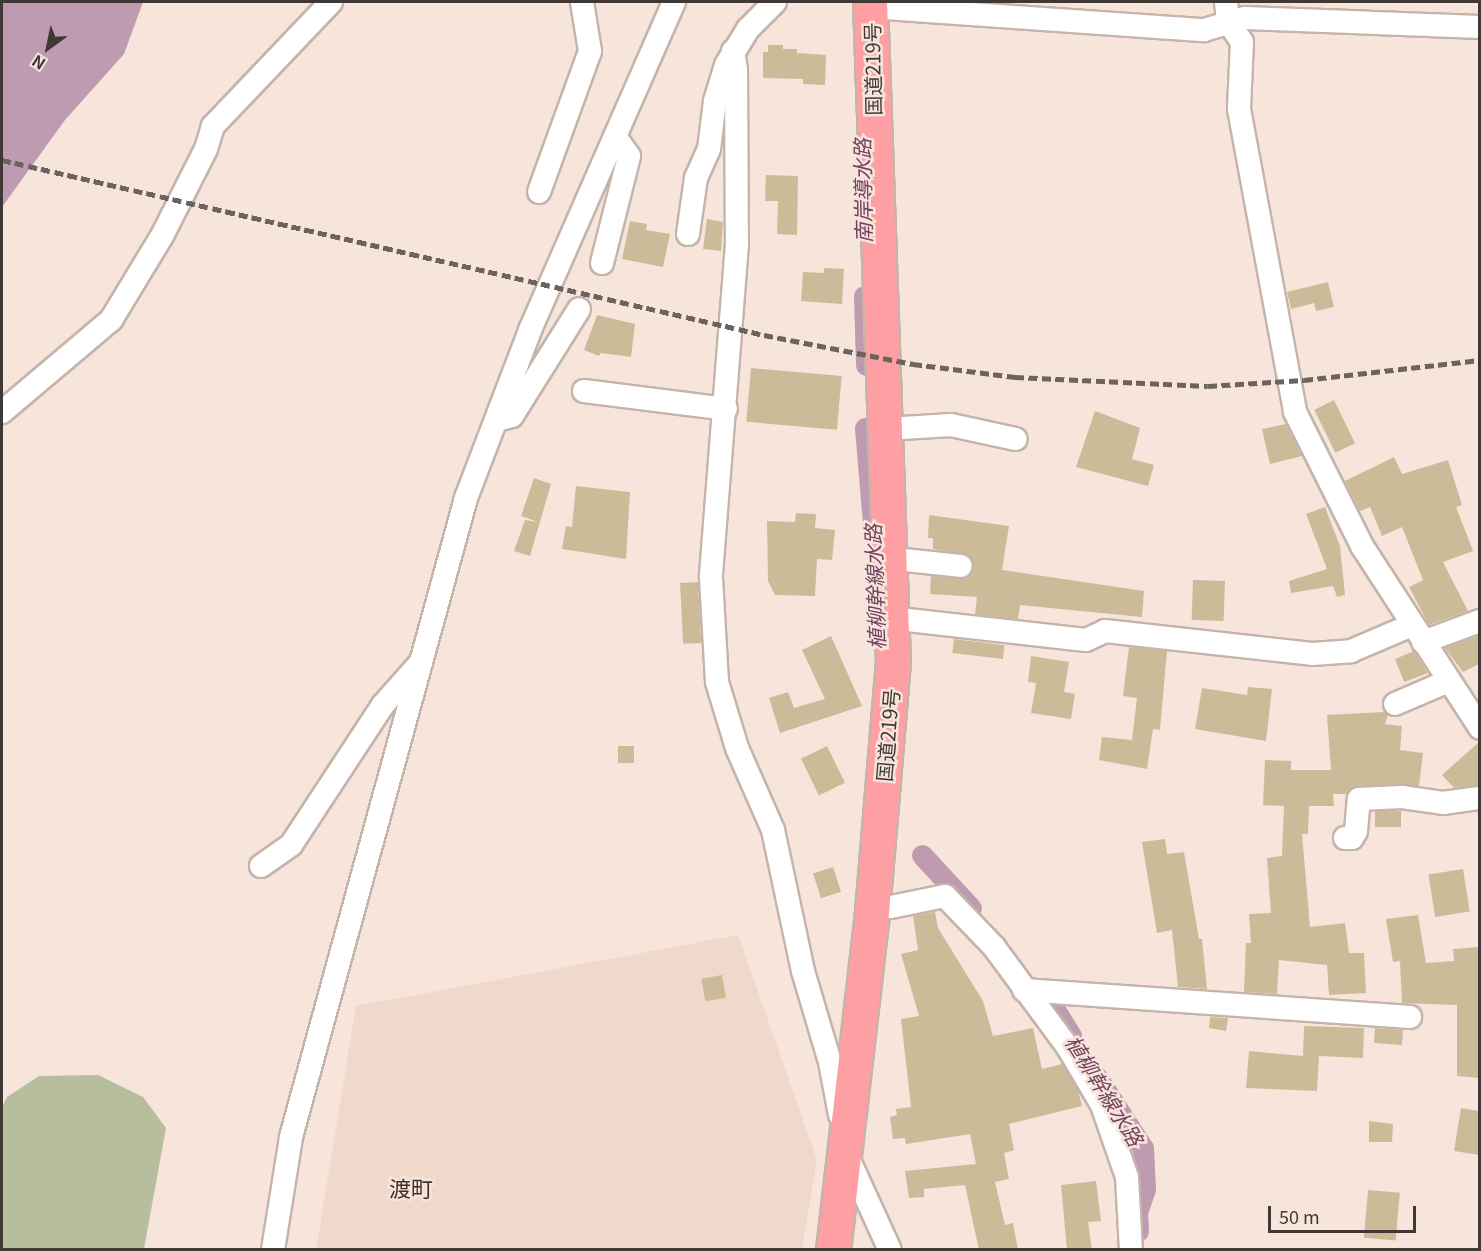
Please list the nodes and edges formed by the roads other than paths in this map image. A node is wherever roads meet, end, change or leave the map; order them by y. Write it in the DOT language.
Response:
graph roads {
  1 [pos="331,2"];
  2 [pos="582,2"];
  3 [pos="674,2"];
  4 [pos="775,2"];
  5 [pos="870,4"];
  6 [pos="1227,12"];
  7 [pos="1479,27"];
  8 [pos="733,51"];
  9 [pos="615,137"];
  10 [pos="539,192"];
  11 [pos="688,234"];
  12 [pos="602,263"];
  13 [pos="579,309"];
  14 [pos="584,391"];
  15 [pos="726,409"];
  16 [pos="2,412"];
  17 [pos="496,420"];
  18 [pos="886,429"];
  19 [pos="1015,439"];
  20 [pos="886,558"];
  21 [pos="960,566"];
  22 [pos="890,618"];
  23 [pos="1479,621"];
  24 [pos="1417,634"];
  25 [pos="424,658"];
  26 [pos="1446,682"];
  27 [pos="1395,704"];
  28 [pos="1479,728"];
  29 [pos="1479,798"];
  30 [pos="1345,838"];
  31 [pos="261,866"];
  32 [pos="873,906"];
  33 [pos="1024,990"];
  34 [pos="1410,1017"];
  35 [pos="843,1148"];
  36 [pos="273,1250"];
  37 [pos="833,1250"];
  38 [pos="890,1250"];
  39 [pos="1131,1250"];
  1 -- 16 [label="street"];
  2 -- 10 [label="street"];
  3 -- 9 [label="street"];
  4 -- 8 [label="street"];
  5 -- 6 [label="street"];
  5 -- 18 [label="highway, 国道219号"];
  6 -- 7 [label="street"];
  6 -- 24 [label="street"];
  8 -- 11 [label="street"];
  8 -- 15 [label="street"];
  9 -- 12 [label="street"];
  9 -- 17 [label="street"];
  13 -- 17 [label="street"];
  14 -- 15 [label="street"];
  15 -- 35 [label="street"];
  17 -- 25 [label="street"];
  18 -- 19 [label="street"];
  18 -- 20 [label="highway, 国道219号"];
  20 -- 21 [label="street"];
  20 -- 22 [label="highway, 国道219号"];
  22 -- 24 [label="street"];
  22 -- 32 [label="highway, 国道219号"];
  23 -- 24 [label="street"];
  24 -- 26 [label="street"];
  25 -- 31 [label="street"];
  25 -- 36 [label="street"];
  26 -- 27 [label="street"];
  26 -- 28 [label="street"];
  29 -- 30 [label="street"];
  32 -- 33 [label="street"];
  32 -- 35 [label="highway, 国道219号"];
  33 -- 34 [label="street"];
  33 -- 39 [label="street"];
  35 -- 37 [label="highway, 国道219号"];
  35 -- 38 [label="street"];
}
